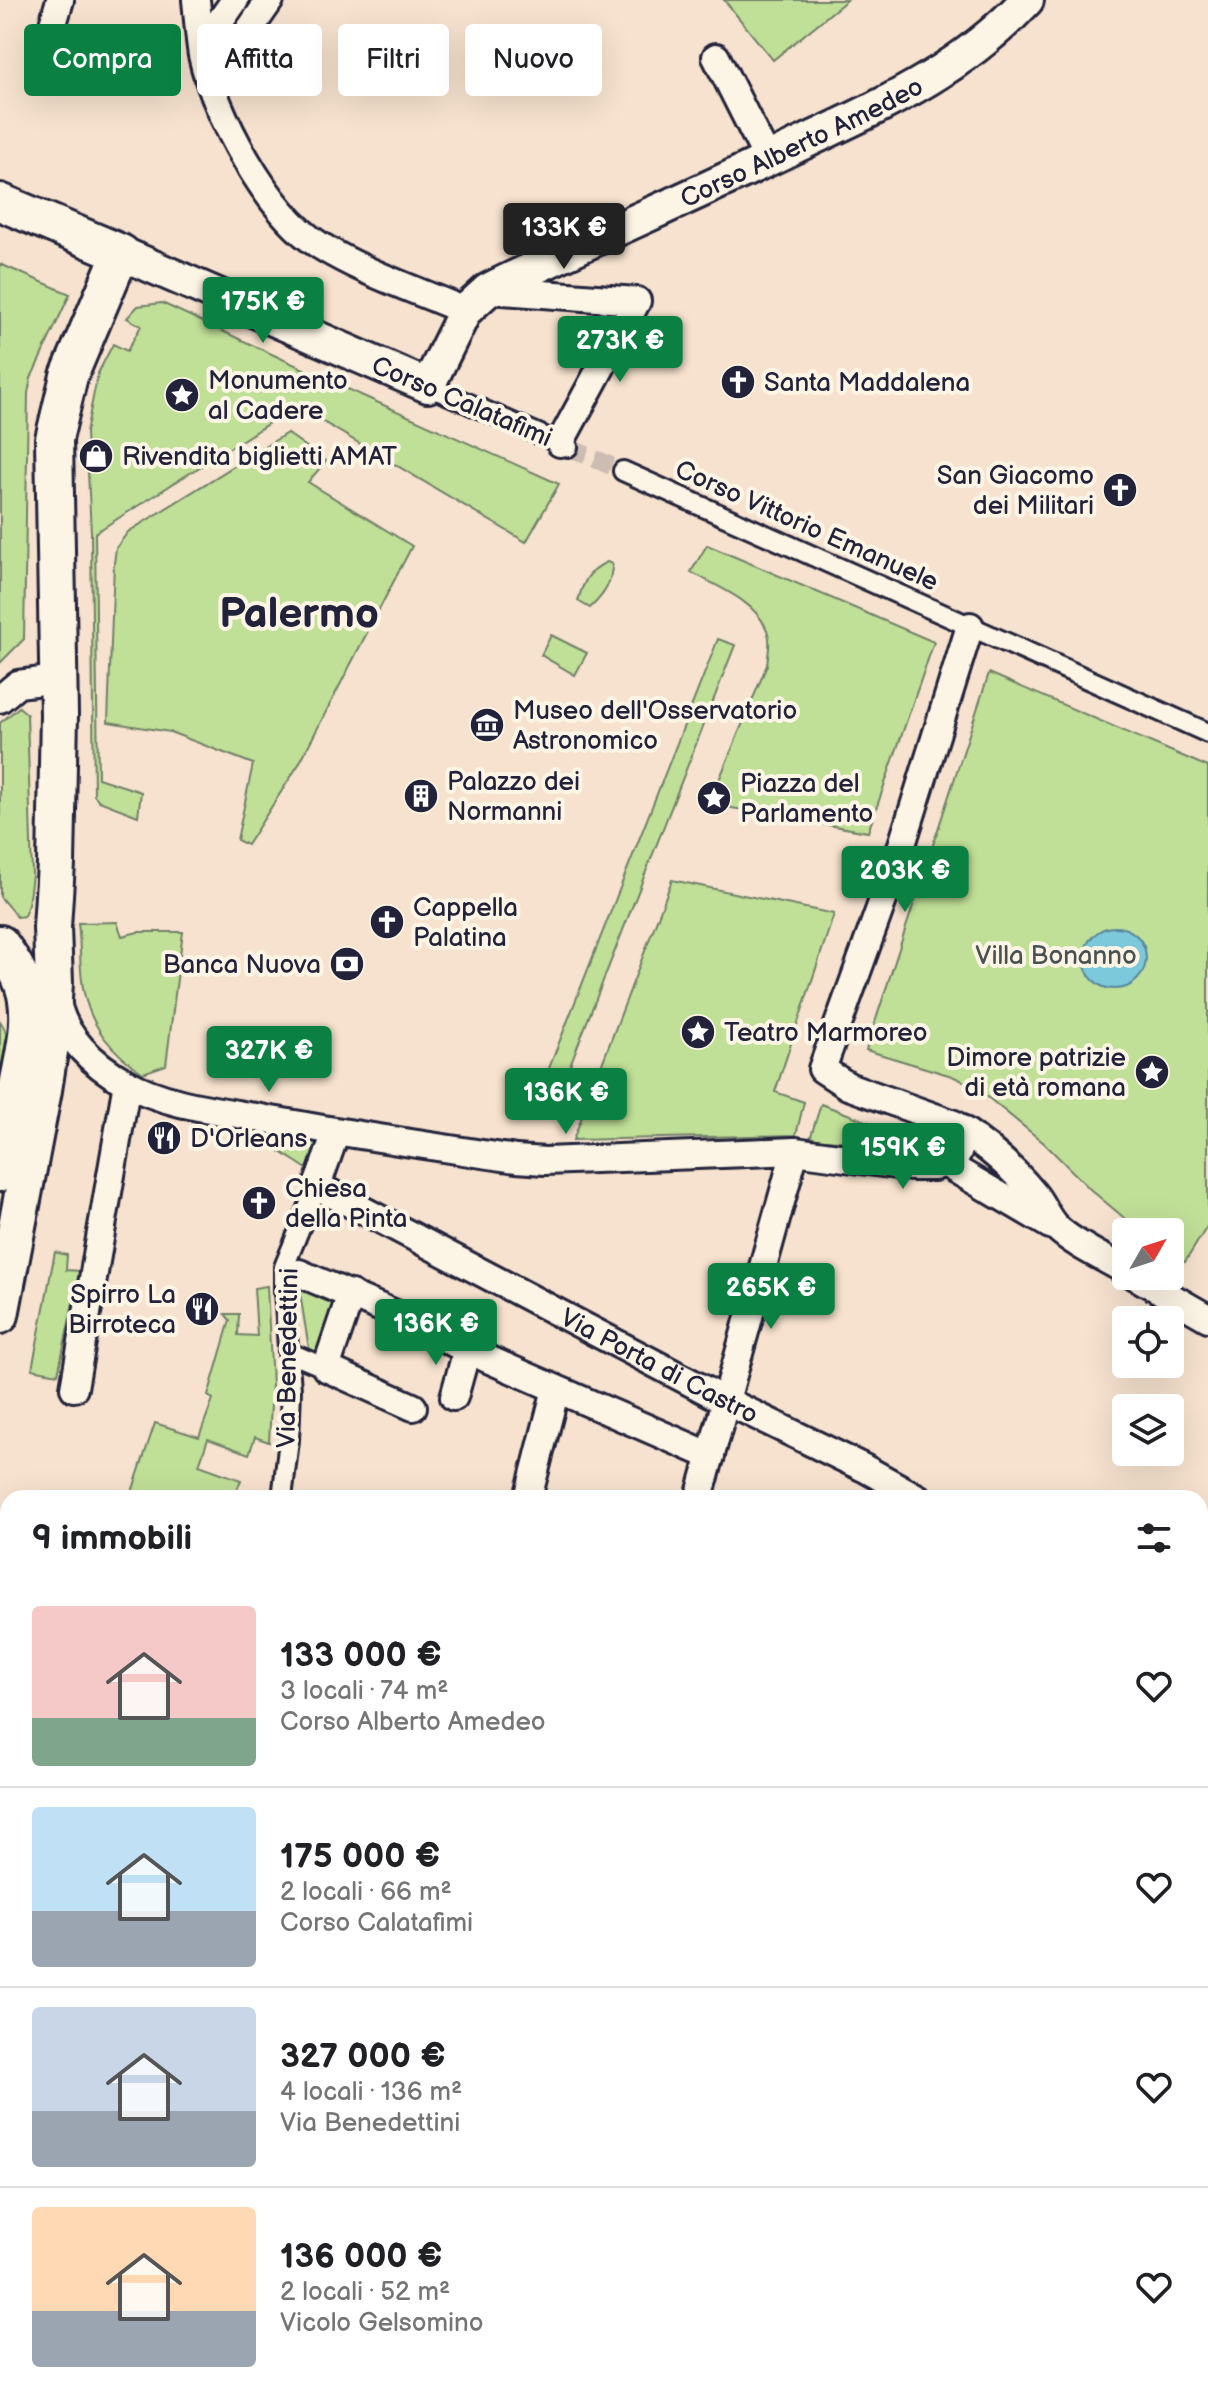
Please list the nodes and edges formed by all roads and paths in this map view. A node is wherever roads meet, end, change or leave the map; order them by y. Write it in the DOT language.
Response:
graph roads {
  1 [pos="60,0"];
  2 [pos="196,0"];
  3 [pos="235,0"];
  4 [pos="270,0"];
  5 [pos="1027,0"];
  6 [pos="53,24"];
  7 [pos="199,24"];
  8 [pos="218,24"];
  9 [pos="253,24"];
  10 [pos="716,57"];
  11 [pos="216,96"];
  12 [pos="768,160"];
  13 [pos="0,202"];
  14 [pos="121,253"];
  15 [pos="476,300"];
  16 [pos="428,386"];
  17 [pos="565,446"];
  18 [pos="623,471"];
  19 [pos="970,626"];
  20 [pos="58,679"];
  21 [pos="0,699"];
  22 [pos="1208,733"];
  23 [pos="52,927"];
  24 [pos="0,944"];
  25 [pos="54,983"];
  26 [pos="127,1083"];
  27 [pos="336,1132"];
  28 [pos="967,1133"];
  29 [pos="795,1151"];
  30 [pos="946,1164"];
  31 [pos="0,1173"];
  32 [pos="317,1186"];
  33 [pos="1060,1231"];
  34 [pos="1112,1263"];
  35 [pos="292,1270"];
  36 [pos="1159,1290"];
  37 [pos="351,1294"];
  38 [pos="0,1315"];
  39 [pos="1208,1318"];
  40 [pos="467,1350"];
  41 [pos="288,1352"];
  42 [pos="326,1368"];
  43 [pos="74,1388"];
  44 [pos="556,1389"];
  45 [pos="454,1397"];
  46 [pos="726,1401"];
  47 [pos="413,1407"];
  48 [pos="711,1456"];
  49 [pos="283,1490"];
  50 [pos="530,1490"];
  51 [pos="701,1490"];
  52 [pos="904,1490"];
  1 -- 6 [label="street"];
  2 -- 7 [label="street"];
  3 -- 8 [label="street"];
  4 -- 9 [label="street"];
  5 -- 12 [label="street, Corso Alberto Amedeo"];
  10 -- 12 [label="street"];
  11 -- 15 [label="street"];
  12 -- 15 [label="street, Corso Alberto Amedeo"];
  13 -- 14 [label="main road, Corso Calatafimi"];
  14 -- 16 [label="street, Corso Calatafimi"];
  14 -- 20 [label="main road"];
  15 -- 16 [label="street"];
  15 -- 17 [label="street"];
  16 -- 17 [label="street, Corso Calatafimi"];
  18 -- 19 [label="street, Corso Vittorio Emanuele"];
  19 -- 22 [label="street, Corso Vittorio Emanuele"];
  19 -- 28 [label="street"];
  20 -- 21 [label="street"];
  20 -- 23 [label="main road"];
  23 -- 24 [label="main road"];
  23 -- 25 [label="main road"];
  24 -- 31 [label="main road"];
  25 -- 26 [label="street"];
  25 -- 38 [label="main road"];
  26 -- 27 [label="street"];
  26 -- 43 [label="street"];
  27 -- 29 [label="street"];
  27 -- 32 [label="street, Via Benedettini"];
  28 -- 30 [label="street"];
  28 -- 33 [label="street"];
  29 -- 30 [label="street"];
  29 -- 46 [label="street"];
  30 -- 33 [label="street"];
  32 -- 35 [label="street, Via Benedettini"];
  32 -- 46 [label="street, Via Porta di Castro"];
  33 -- 34 [label="street"];
  35 -- 37 [label="street"];
  35 -- 41 [label="street, Via Benedettini"];
  36 -- 39 [label="street"];
  37 -- 40 [label="street"];
  37 -- 42 [label="street"];
  40 -- 44 [label="street"];
  40 -- 45 [label="street"];
  41 -- 42 [label="street"];
  41 -- 49 [label="street, Via Benedettini"];
  42 -- 47 [label="street"];
  44 -- 48 [label="street"];
  44 -- 50 [label="street"];
  46 -- 48 [label="street"];
  46 -- 52 [label="street, Via Porta di Castro"];
  48 -- 51 [label="street"];
}
